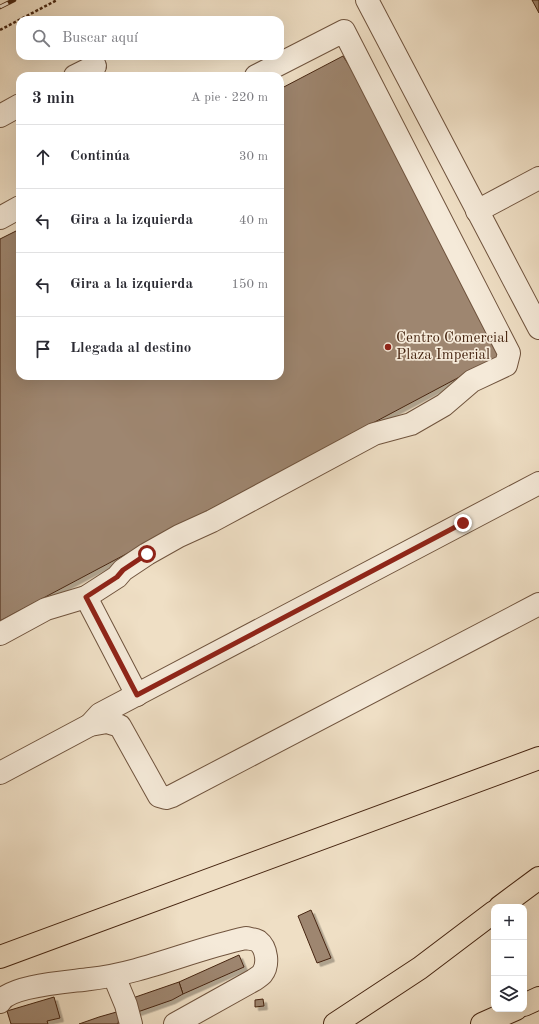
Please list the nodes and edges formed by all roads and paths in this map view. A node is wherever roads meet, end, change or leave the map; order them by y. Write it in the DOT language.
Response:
graph roads {
  1 [pos="57,0"];
  2 [pos="367,0"];
  3 [pos="27,16"];
  4 [pos="16,22"];
  5 [pos="0,30"];
  6 [pos="95,66"];
  7 [pos="84,72"];
  8 [pos="264,72"];
  9 [pos="16,107"];
  10 [pos="0,116"];
  11 [pos="539,178"];
  12 [pos="16,209"];
  13 [pos="477,211"];
  14 [pos="0,218"];
  15 [pos="539,328"];
  16 [pos="539,483"];
  17 [pos="86,597"];
  18 [pos="539,604"];
  19 [pos="0,634"];
  20 [pos="137,695"];
  21 [pos="90,725"];
  22 [pos="539,758"];
  23 [pos="0,773"];
  24 [pos="539,878"];
  25 [pos="504,904"];
  26 [pos="491,914"];
  27 [pos="1,958"];
  28 [pos="114,976"];
  29 [pos="539,998"];
  30 [pos="0,1002"];
  31 [pos="527,1004"];
  32 [pos="509,1012"];
  33 [pos="131,1024"];
  34 [pos="175,1024"];
  35 [pos="335,1024"];
  36 [pos="482,1024"];
  1 -- 3 [label="path"];
  2 -- 13 [label="lane"];
  4 -- 5 [label="path"];
  6 -- 7 [label="lane"];
  8 -- 17 [label="lane"];
  9 -- 10 [label="lane"];
  11 -- 13 [label="lane"];
  12 -- 14 [label="lane"];
  13 -- 15 [label="lane"];
  16 -- 20 [label="lane"];
  17 -- 19 [label="lane"];
  17 -- 20 [label="lane"];
  18 -- 21 [label="lane"];
  20 -- 21 [label="lane"];
  21 -- 23 [label="lane"];
  22 -- 27 [label="main road"];
  24 -- 25 [label="main road"];
  26 -- 35 [label="main road"];
  28 -- 30 [label="lane"];
  28 -- 33 [label="lane"];
  28 -- 34 [label="lane"];
  29 -- 31 [label="main road"];
  32 -- 36 [label="main road"];
}
